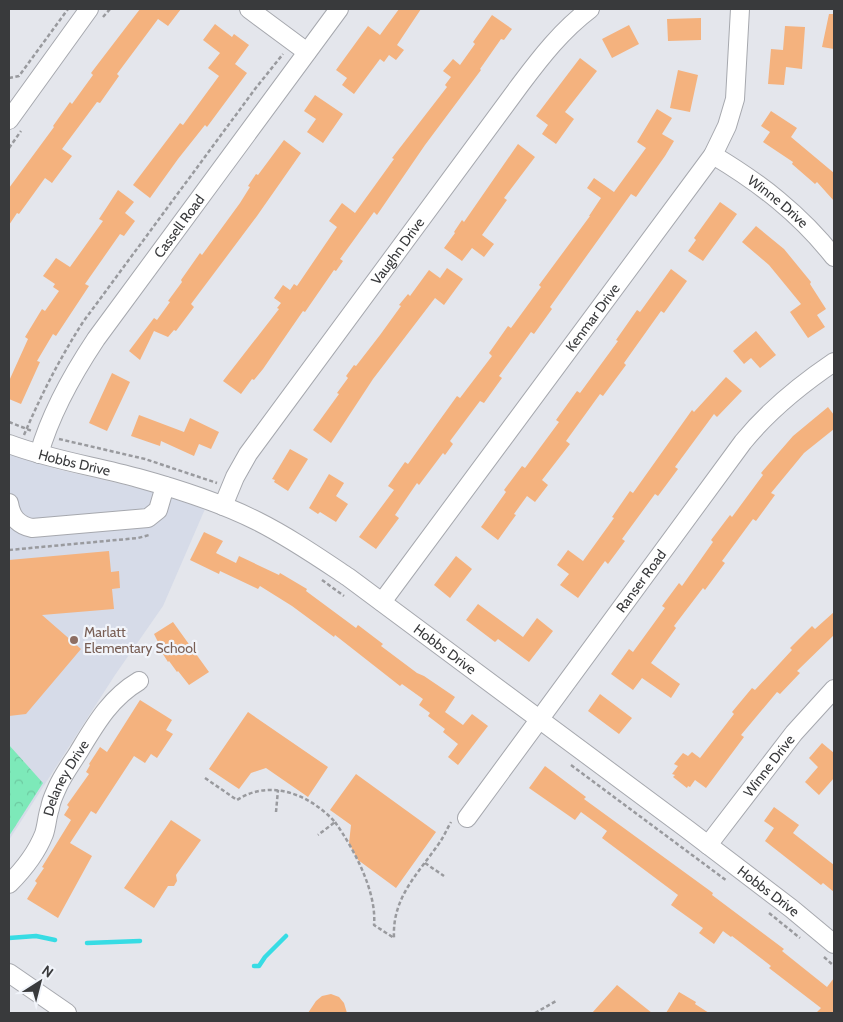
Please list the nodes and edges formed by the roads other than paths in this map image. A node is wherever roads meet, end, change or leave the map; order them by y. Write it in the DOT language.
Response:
graph roads {
  1 [pos="89,9"];
  2 [pos="249,9"];
  3 [pos="339,9"];
  4 [pos="590,9"];
  5 [pos="740,9"];
  6 [pos="300,46"];
  7 [pos="12,109"];
  8 [pos="713,155"];
  9 [pos="834,257"];
  10 [pos="834,362"];
  11 [pos="13,445"];
  12 [pos="39,454"];
  13 [pos="165,486"];
  14 [pos="9,503"];
  15 [pos="223,506"];
  16 [pos="382,602"];
  17 [pos="139,681"];
  18 [pos="834,689"];
  19 [pos="539,719"];
  20 [pos="467,818"];
  21 [pos="708,844"];
  22 [pos="9,884"];
  23 [pos="827,949"];
  24 [pos="9,974"];
  25 [pos="67,1013"];
  1 -- 7 [label="street"];
  2 -- 6 [label="street"];
  3 -- 6 [label="street, Cassell Road"];
  4 -- 15 [label="street, Vaughn Drive"];
  5 -- 8 [label="street, Kenmar Drive"];
  6 -- 12 [label="street, Cassell Road"];
  8 -- 9 [label="street, Winne Drive"];
  8 -- 16 [label="street, Kenmar Drive"];
  10 -- 19 [label="street, Ranser Road"];
  11 -- 12 [label="street, Hobbs Drive"];
  12 -- 13 [label="street, Hobbs Drive"];
  13 -- 14 [label="street"];
  13 -- 15 [label="street, Hobbs Drive"];
  15 -- 16 [label="street, Hobbs Drive"];
  16 -- 19 [label="street, Hobbs Drive"];
  17 -- 22 [label="street, Delaney Drive"];
  18 -- 21 [label="street, Winne Drive"];
  19 -- 20 [label="street, Ranser Road"];
  19 -- 21 [label="street, Hobbs Drive"];
  21 -- 23 [label="street, Hobbs Drive"];
  24 -- 25 [label="street"];
}
